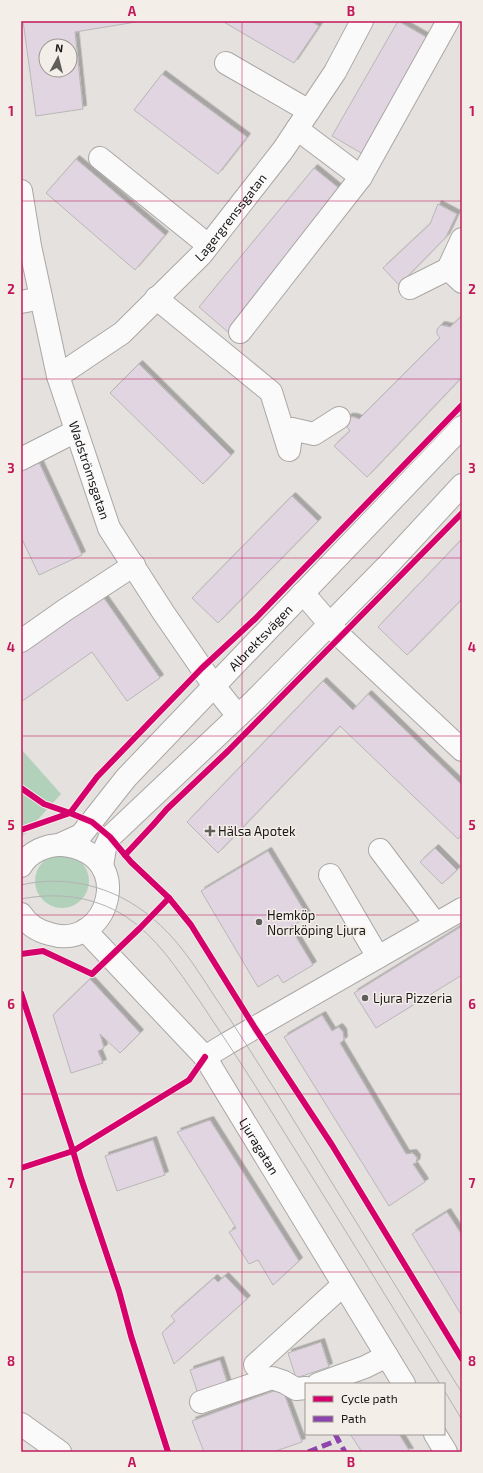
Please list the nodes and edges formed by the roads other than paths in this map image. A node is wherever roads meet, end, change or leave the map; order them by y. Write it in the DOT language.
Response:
graph roads {
  1 [pos="362,21"];
  2 [pos="447,22"];
  3 [pos="226,63"];
  4 [pos="309,111"];
  5 [pos="297,129"];
  6 [pos="100,158"];
  7 [pos="361,177"];
  8 [pos="21,191"];
  9 [pos="462,239"];
  10 [pos="208,245"];
  11 [pos="455,276"];
  12 [pos="410,288"];
  13 [pos="156,298"];
  14 [pos="31,300"];
  15 [pos="240,332"];
  16 [pos="58,376"];
  17 [pos="339,418"];
  18 [pos="462,427"];
  19 [pos="76,431"];
  20 [pos="21,459"];
  21 [pos="462,485"];
  22 [pos="134,565"];
  23 [pos="303,593"];
  24 [pos="329,624"];
  25 [pos="21,641"];
  26 [pos="214,686"];
  27 [pos="238,716"];
  28 [pos="462,750"];
  29 [pos="60,845"];
  30 [pos="380,850"];
  31 [pos="21,866"];
  32 [pos="102,866"];
  33 [pos="330,875"];
  34 [pos="462,909"];
  35 [pos="21,914"];
  36 [pos="435,924"];
  37 [pos="86,930"];
  38 [pos="31,934"];
  39 [pos="378,956"];
  40 [pos="205,1057"];
  41 [pos="343,1285"];
  42 [pos="387,1356"];
  43 [pos="255,1365"];
  44 [pos="321,1383"];
  45 [pos="403,1383"];
  46 [pos="305,1388"];
  47 [pos="201,1402"];
  48 [pos="21,1424"];
  49 [pos="435,1435"];
  50 [pos="60,1452"];
  51 [pos="446,1452"];
  1 -- 4 [label="street, Lagergrenssgatan"];
  2 -- 7 [label="street"];
  3 -- 4 [label="street"];
  4 -- 5 [label="street, Lagergrenssgatan"];
  5 -- 7 [label="street"];
  5 -- 10 [label="street, Lagergrenssgatan"];
  6 -- 10 [label="street"];
  7 -- 15 [label="street"];
  8 -- 14 [label="street, Wadströmsgatan"];
  9 -- 11 [label="street"];
  10 -- 13 [label="street, Lagergrenssgatan"];
  11 -- 12 [label="street"];
  13 -- 16 [label="street, Lagergrenssgatan"];
  13 -- 17 [label="street"];
  14 -- 16 [label="street, Wadströmsgatan"];
  16 -- 19 [label="street, Wadströmsgatan"];
  18 -- 23 [label="street, Albrektsvägen"];
  19 -- 20 [label="street"];
  19 -- 22 [label="street, Wadströmsgatan"];
  21 -- 24 [label="street"];
  22 -- 25 [label="street"];
  22 -- 26 [label="street, Wadströmsgatan"];
  23 -- 24 [label="street"];
  23 -- 26 [label="street, Albrektsvägen"];
  24 -- 27 [label="street"];
  24 -- 28 [label="street"];
  26 -- 27 [label="street, Wadströmsgatan"];
  26 -- 29 [label="street, Albrektsvägen"];
  27 -- 32 [label="street"];
  29 -- 31 [label="street"];
  29 -- 32 [label="street"];
  30 -- 36 [label="street"];
  32 -- 37 [label="street"];
  33 -- 39 [label="street"];
  34 -- 36 [label="street"];
  35 -- 38 [label="street"];
  36 -- 39 [label="street"];
  37 -- 38 [label="street"];
  37 -- 40 [label="street, Ljuragatan"];
  39 -- 40 [label="street"];
  40 -- 41 [label="street, Ljuragatan"];
  41 -- 42 [label="street, Ljuragatan"];
  41 -- 43 [label="street"];
  42 -- 44 [label="street"];
  42 -- 45 [label="street, Ljuragatan"];
  46 -- 47 [label="street"];
  48 -- 50 [label="street"];
  49 -- 51 [label="street"];
}
